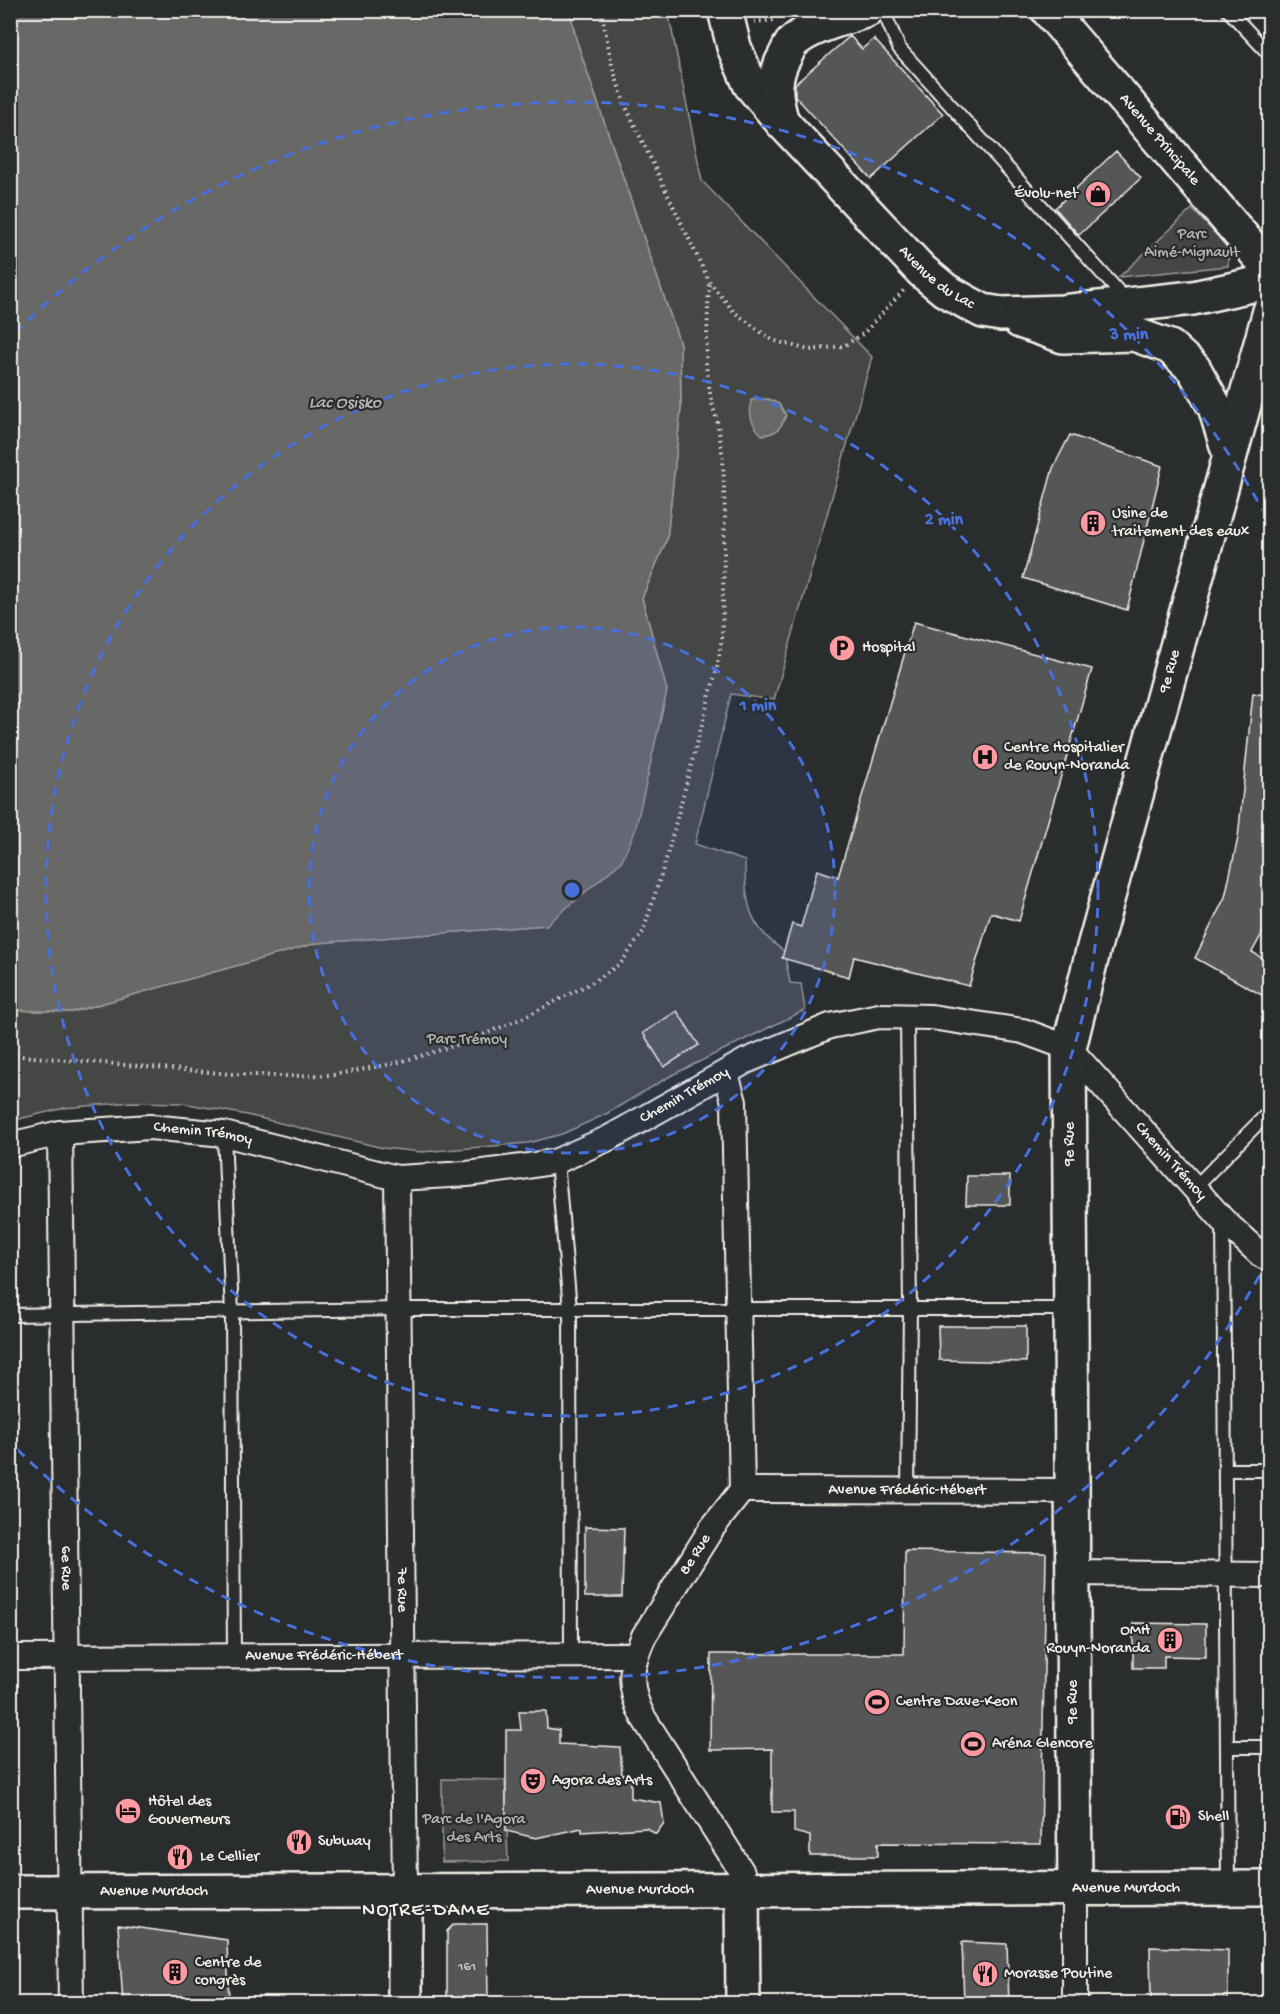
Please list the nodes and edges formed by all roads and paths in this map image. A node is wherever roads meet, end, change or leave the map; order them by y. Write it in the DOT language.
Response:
graph roads {
  1 [pos="601,10"];
  2 [pos="867,10"];
  3 [pos="883,10"];
  4 [pos="1048,10"];
  5 [pos="1228,10"];
  6 [pos="727,18"];
  7 [pos="785,19"];
  8 [pos="1269,55"];
  9 [pos="783,123"];
  10 [pos="1269,269"];
  11 [pos="922,271"];
  12 [pos="709,281"];
  13 [pos="1269,281"];
  14 [pos="1130,304"];
  15 [pos="1269,311"];
  16 [pos="1001,314"];
  17 [pos="1230,455"];
  18 [pos="907,1016"];
  19 [pos="1069,1048"];
  20 [pos="10,1055"];
  21 [pos="726,1074"];
  22 [pos="1269,1111"];
  23 [pos="60,1134"];
  24 [pos="224,1134"];
  25 [pos="10,1145"];
  26 [pos="557,1161"];
  27 [pos="397,1178"];
  28 [pos="1194,1188"];
  29 [pos="1223,1220"];
  30 [pos="1269,1259"];
  31 [pos="570,1309"];
  32 [pos="738,1309"];
  33 [pos="910,1309"];
  34 [pos="1071,1309"];
  35 [pos="399,1310"];
  36 [pos="232,1313"];
  37 [pos="10,1315"];
  38 [pos="63,1315"];
  39 [pos="1225,1470"];
  40 [pos="1269,1470"];
  41 [pos="742,1490"];
  42 [pos="908,1491"];
  43 [pos="1072,1491"];
  44 [pos="1072,1573"];
  45 [pos="1226,1575"];
  46 [pos="1269,1575"];
  47 [pos="571,1655"];
  48 [pos="635,1655"];
  49 [pos="234,1656"];
  50 [pos="402,1656"];
  51 [pos="10,1657"];
  52 [pos="67,1657"];
  53 [pos="1227,1747"];
  54 [pos="1269,1747"];
  55 [pos="1075,1888"];
  56 [pos="1228,1888"];
  57 [pos="1269,1888"];
  58 [pos="742,1889"];
  59 [pos="405,1890"];
  60 [pos="10,1892"];
  61 [pos="70,1892"];
  62 [pos="71,2004"];
  63 [pos="405,2004"];
  64 [pos="743,2004"];
  65 [pos="1076,2004"];
  1 -- 12 [label="path"];
  2 -- 9 [label="street"];
  3 -- 14 [label="lane"];
  4 -- 10 [label="street, Avenue Principale"];
  5 -- 8 [label="lane"];
  6 -- 7 [label="path"];
  6 -- 9 [label="street, Avenue du Lac"];
  9 -- 11 [label="street, Avenue du Lac"];
  11 -- 12 [label="path"];
  11 -- 16 [label="street, Avenue du Lac"];
  12 -- 20 [label="path"];
  13 -- 14 [label="street, Avenue du Lac"];
  14 -- 16 [label="street, Avenue du Lac"];
  15 -- 17 [label="street, 9e Rue"];
  16 -- 17 [label="street"];
  17 -- 19 [label="street, 9e Rue"];
  18 -- 19 [label="street, Chemin Trémoy"];
  18 -- 21 [label="street, Chemin Trémoy"];
  18 -- 33 [label="lane"];
  19 -- 28 [label="street, Chemin Trémoy"];
  19 -- 34 [label="street, 9e Rue"];
  21 -- 26 [label="street, Chemin Trémoy"];
  21 -- 32 [label="street"];
  22 -- 28 [label="lane"];
  23 -- 24 [label="street, Chemin Trémoy"];
  23 -- 25 [label="street, Chemin Trémoy"];
  23 -- 38 [label="street, 6e Rue"];
  24 -- 27 [label="street, Chemin Trémoy"];
  24 -- 36 [label="lane"];
  26 -- 27 [label="street, Chemin Trémoy"];
  26 -- 31 [label="lane"];
  27 -- 35 [label="street, 7e Rue"];
  28 -- 29 [label="street, Chemin Trémoy"];
  29 -- 30 [label="street, Chemin Trémoy"];
  29 -- 39 [label="lane"];
  31 -- 32 [label="lane"];
  31 -- 35 [label="lane"];
  31 -- 47 [label="lane"];
  32 -- 33 [label="lane"];
  32 -- 41 [label="street"];
  33 -- 34 [label="lane"];
  33 -- 42 [label="lane"];
  34 -- 43 [label="street, 9e Rue"];
  35 -- 36 [label="lane"];
  35 -- 50 [label="street, 7e Rue"];
  36 -- 38 [label="lane"];
  36 -- 49 [label="lane"];
  37 -- 38 [label="lane"];
  38 -- 52 [label="street, 6e Rue"];
  39 -- 40 [label="lane"];
  39 -- 45 [label="lane"];
  41 -- 42 [label="street, Avenue Frédéric-Hébert"];
  41 -- 48 [label="street, 8e Rue"];
  42 -- 43 [label="street, Avenue Frédéric-Hébert"];
  43 -- 44 [label="street, 9e Rue"];
  44 -- 45 [label="street"];
  44 -- 55 [label="street, 9e Rue"];
  45 -- 46 [label="street"];
  45 -- 53 [label="lane"];
  47 -- 48 [label="street, Avenue Frédéric-Hébert"];
  47 -- 50 [label="street, Avenue Frédéric-Hébert"];
  48 -- 58 [label="street, 8e Rue"];
  49 -- 50 [label="street, Avenue Frédéric-Hébert"];
  49 -- 52 [label="street, Avenue Frédéric-Hébert"];
  50 -- 59 [label="street, 7e Rue"];
  51 -- 52 [label="street, Avenue Frédéric-Hébert"];
  52 -- 61 [label="street, 6e Rue"];
  53 -- 54 [label="lane"];
  53 -- 56 [label="lane"];
  55 -- 56 [label="street, Avenue Murdoch"];
  55 -- 58 [label="street, Avenue Murdoch"];
  55 -- 65 [label="street, 9e Rue"];
  56 -- 57 [label="street, Avenue Murdoch"];
  58 -- 59 [label="street, Avenue Murdoch"];
  58 -- 64 [label="street, 8e Rue"];
  59 -- 61 [label="street, Avenue Murdoch"];
  59 -- 63 [label="street, 7e Rue"];
  60 -- 61 [label="street, Avenue Murdoch"];
  61 -- 62 [label="street, 6e Rue"];
}
